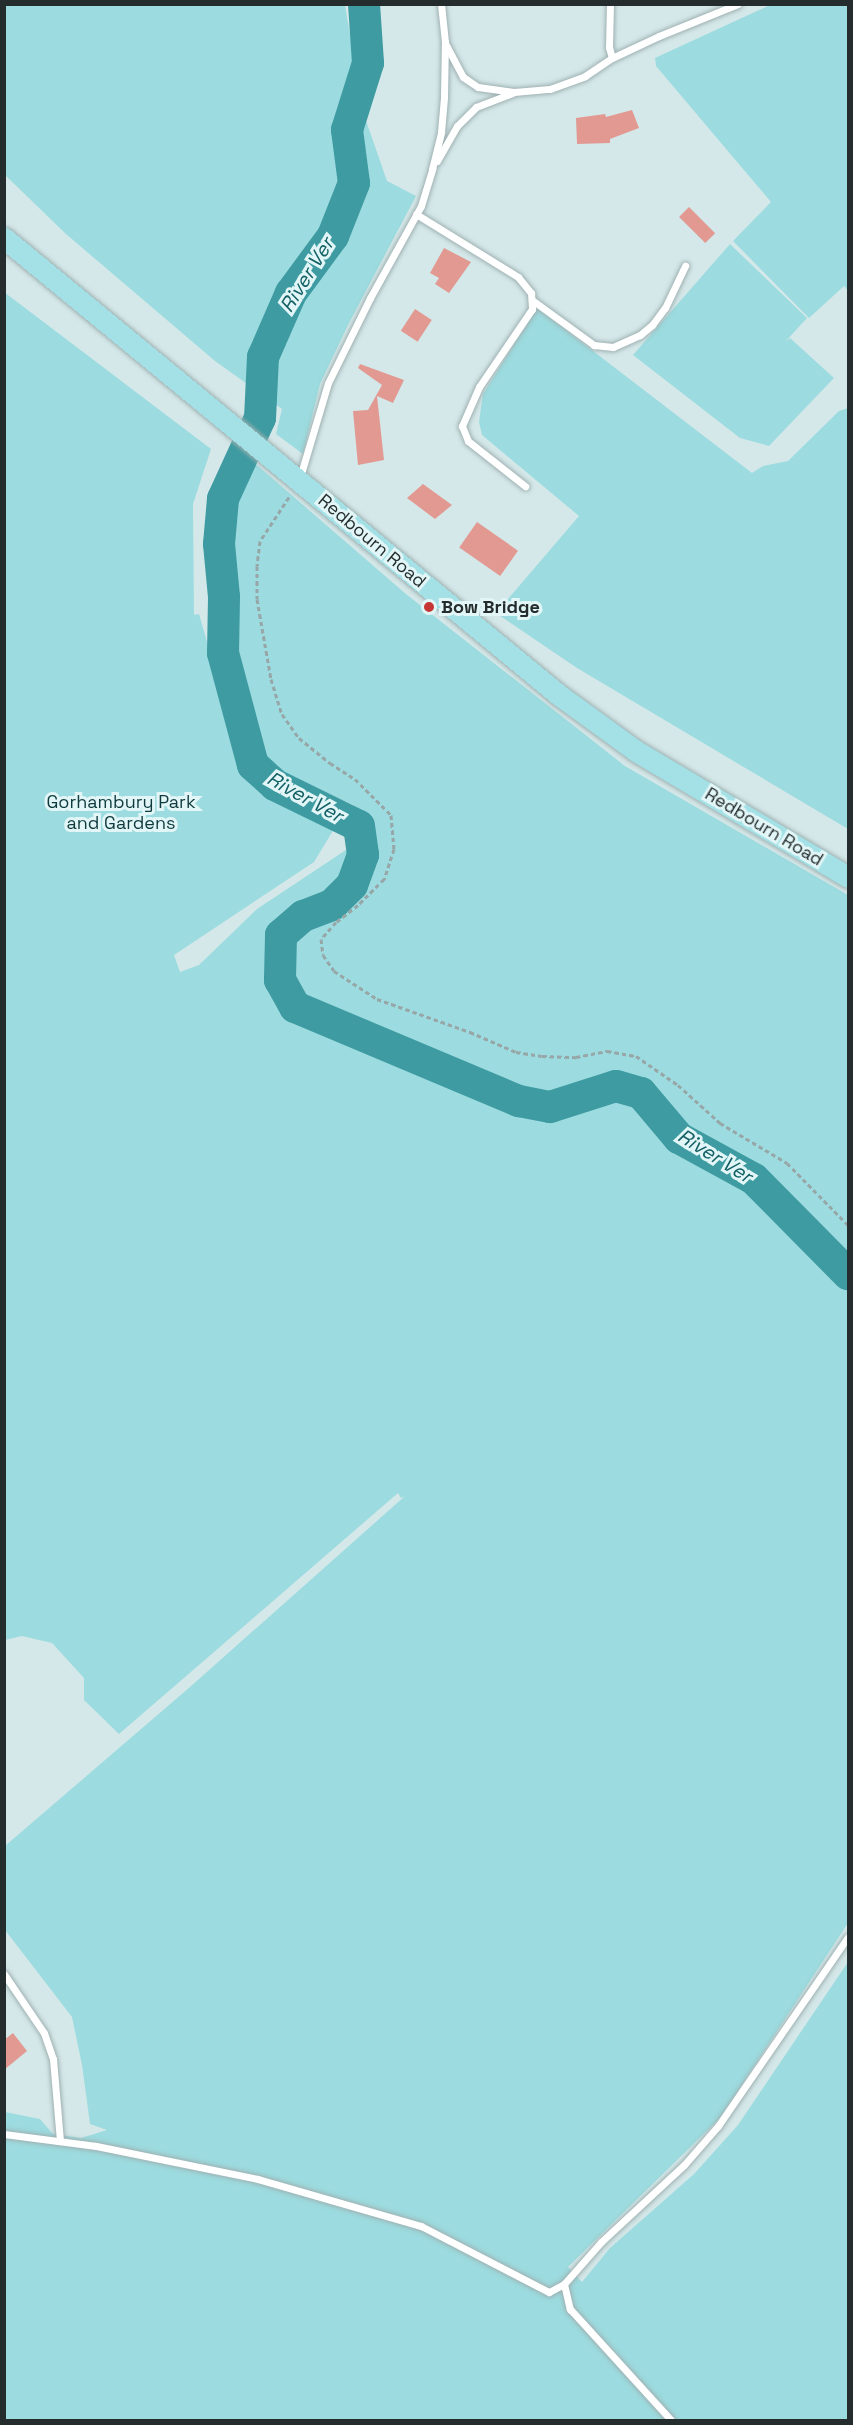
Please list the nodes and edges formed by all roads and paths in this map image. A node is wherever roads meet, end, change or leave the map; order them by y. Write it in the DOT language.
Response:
graph roads {
  1 [pos="441,4"];
  2 [pos="610,4"];
  3 [pos="738,4"];
  4 [pos="445,42"];
  5 [pos="612,58"];
  6 [pos="514,92"];
  7 [pos="432,169"];
  8 [pos="416,214"];
  9 [pos="4,238"];
  10 [pos="685,266"];
  11 [pos="532,300"];
  12 [pos="525,486"];
  13 [pos="296,487"];
  14 [pos="849,877"];
  15 [pos="849,1225"];
  16 [pos="849,1937"];
  17 [pos="4,1974"];
  18 [pos="4,2134"];
  19 [pos="60,2140"];
  20 [pos="564,2284"];
  21 [pos="671,2421"];
  1 -- 4 [label="lane"];
  2 -- 5 [label="lane"];
  3 -- 5 [label="lane"];
  4 -- 6 [label="lane"];
  4 -- 7 [label="lane"];
  5 -- 6 [label="lane"];
  6 -- 7 [label="lane"];
  7 -- 8 [label="lane"];
  8 -- 11 [label="lane"];
  8 -- 13 [label="lane"];
  9 -- 13 [label="main road, Redbourn Road"];
  10 -- 11 [label="lane"];
  11 -- 12 [label="lane"];
  13 -- 14 [label="main road, Redbourn Road"];
  13 -- 15 [label="path"];
  16 -- 20 [label="lane"];
  17 -- 19 [label="lane"];
  18 -- 19 [label="lane"];
  19 -- 20 [label="lane"];
  20 -- 21 [label="lane"];
}
